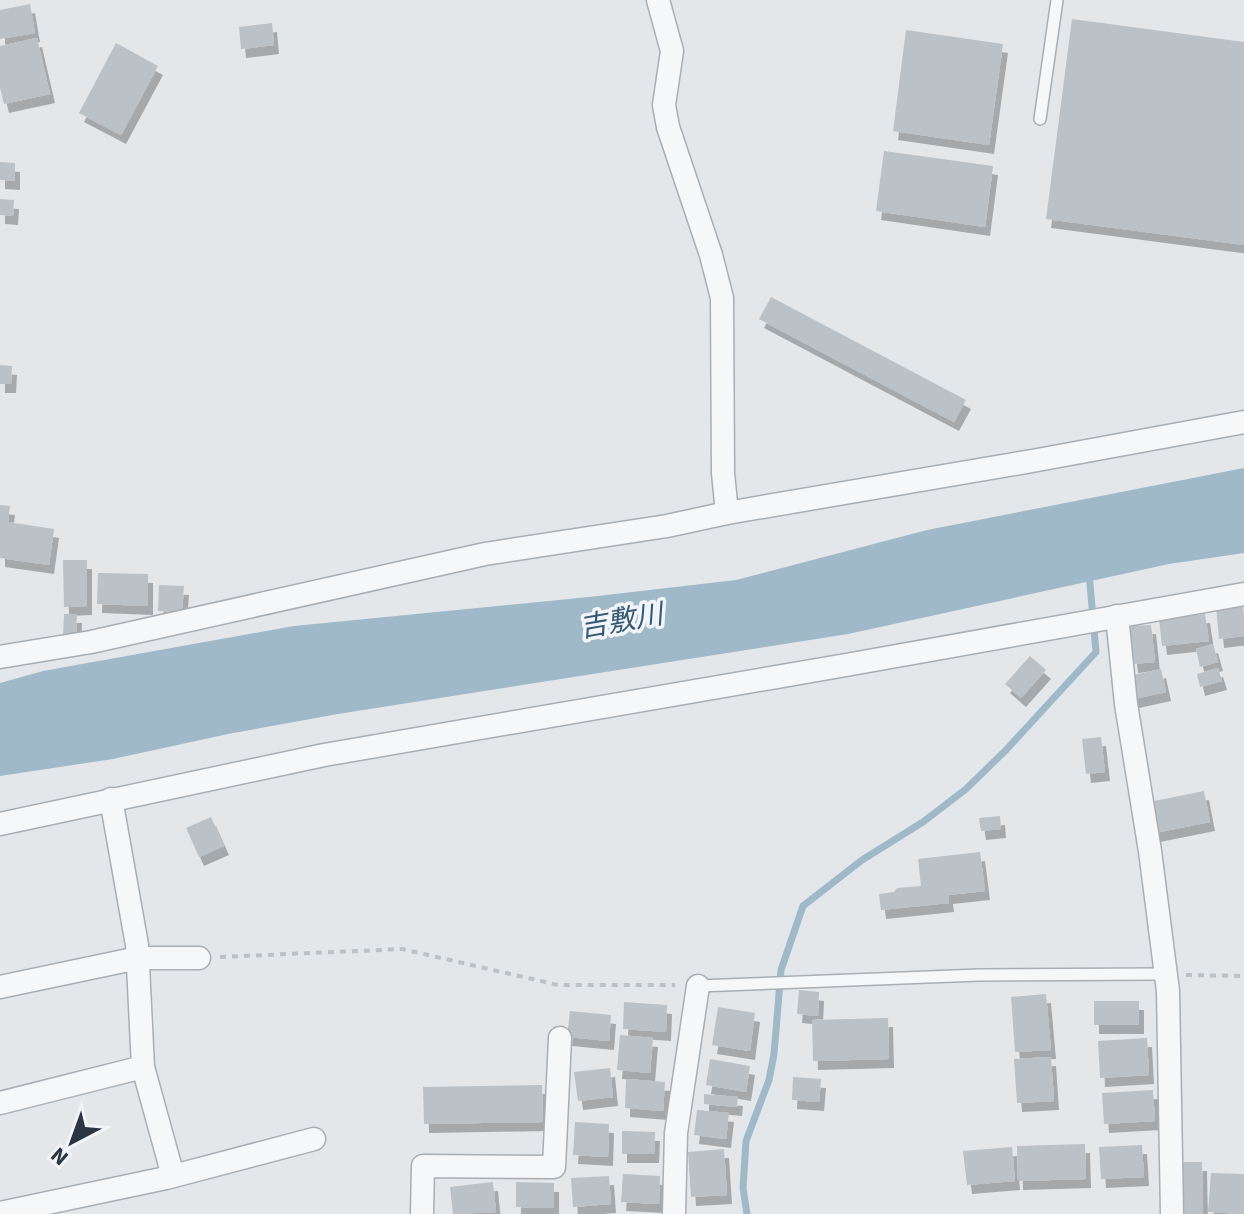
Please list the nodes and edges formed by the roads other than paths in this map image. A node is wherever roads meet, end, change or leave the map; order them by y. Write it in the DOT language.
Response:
graph roads {
  1 [pos="658,0"];
  2 [pos="1057,0"];
  3 [pos="1040,119"];
  4 [pos="1244,422"];
  5 [pos="727,513"];
  6 [pos="1244,594"];
  7 [pos="1113,617"];
  8 [pos="0,657"];
  9 [pos="111,799"];
  10 [pos="0,824"];
  11 [pos="138,958"];
  12 [pos="199,958"];
  13 [pos="1165,974"];
  14 [pos="698,986"];
  15 [pos="0,987"];
  16 [pos="560,1038"];
  17 [pos="143,1067"];
  18 [pos="0,1103"];
  19 [pos="314,1139"];
  20 [pos="173,1176"];
  21 [pos="0,1213"];
  22 [pos="422,1214"];
  23 [pos="674,1214"];
  24 [pos="1172,1214"];
  1 -- 5 [label="street"];
  2 -- 3 [label="lane"];
  4 -- 5 [label="street"];
  5 -- 8 [label="street"];
  6 -- 7 [label="street"];
  7 -- 9 [label="street"];
  7 -- 13 [label="street"];
  9 -- 10 [label="street"];
  9 -- 11 [label="street"];
  11 -- 12 [label="street"];
  11 -- 15 [label="street"];
  11 -- 17 [label="street"];
  13 -- 14 [label="lane"];
  13 -- 24 [label="street"];
  14 -- 23 [label="street"];
  16 -- 22 [label="street"];
  17 -- 18 [label="street"];
  17 -- 20 [label="street"];
  19 -- 20 [label="street"];
  20 -- 21 [label="street"];
}
